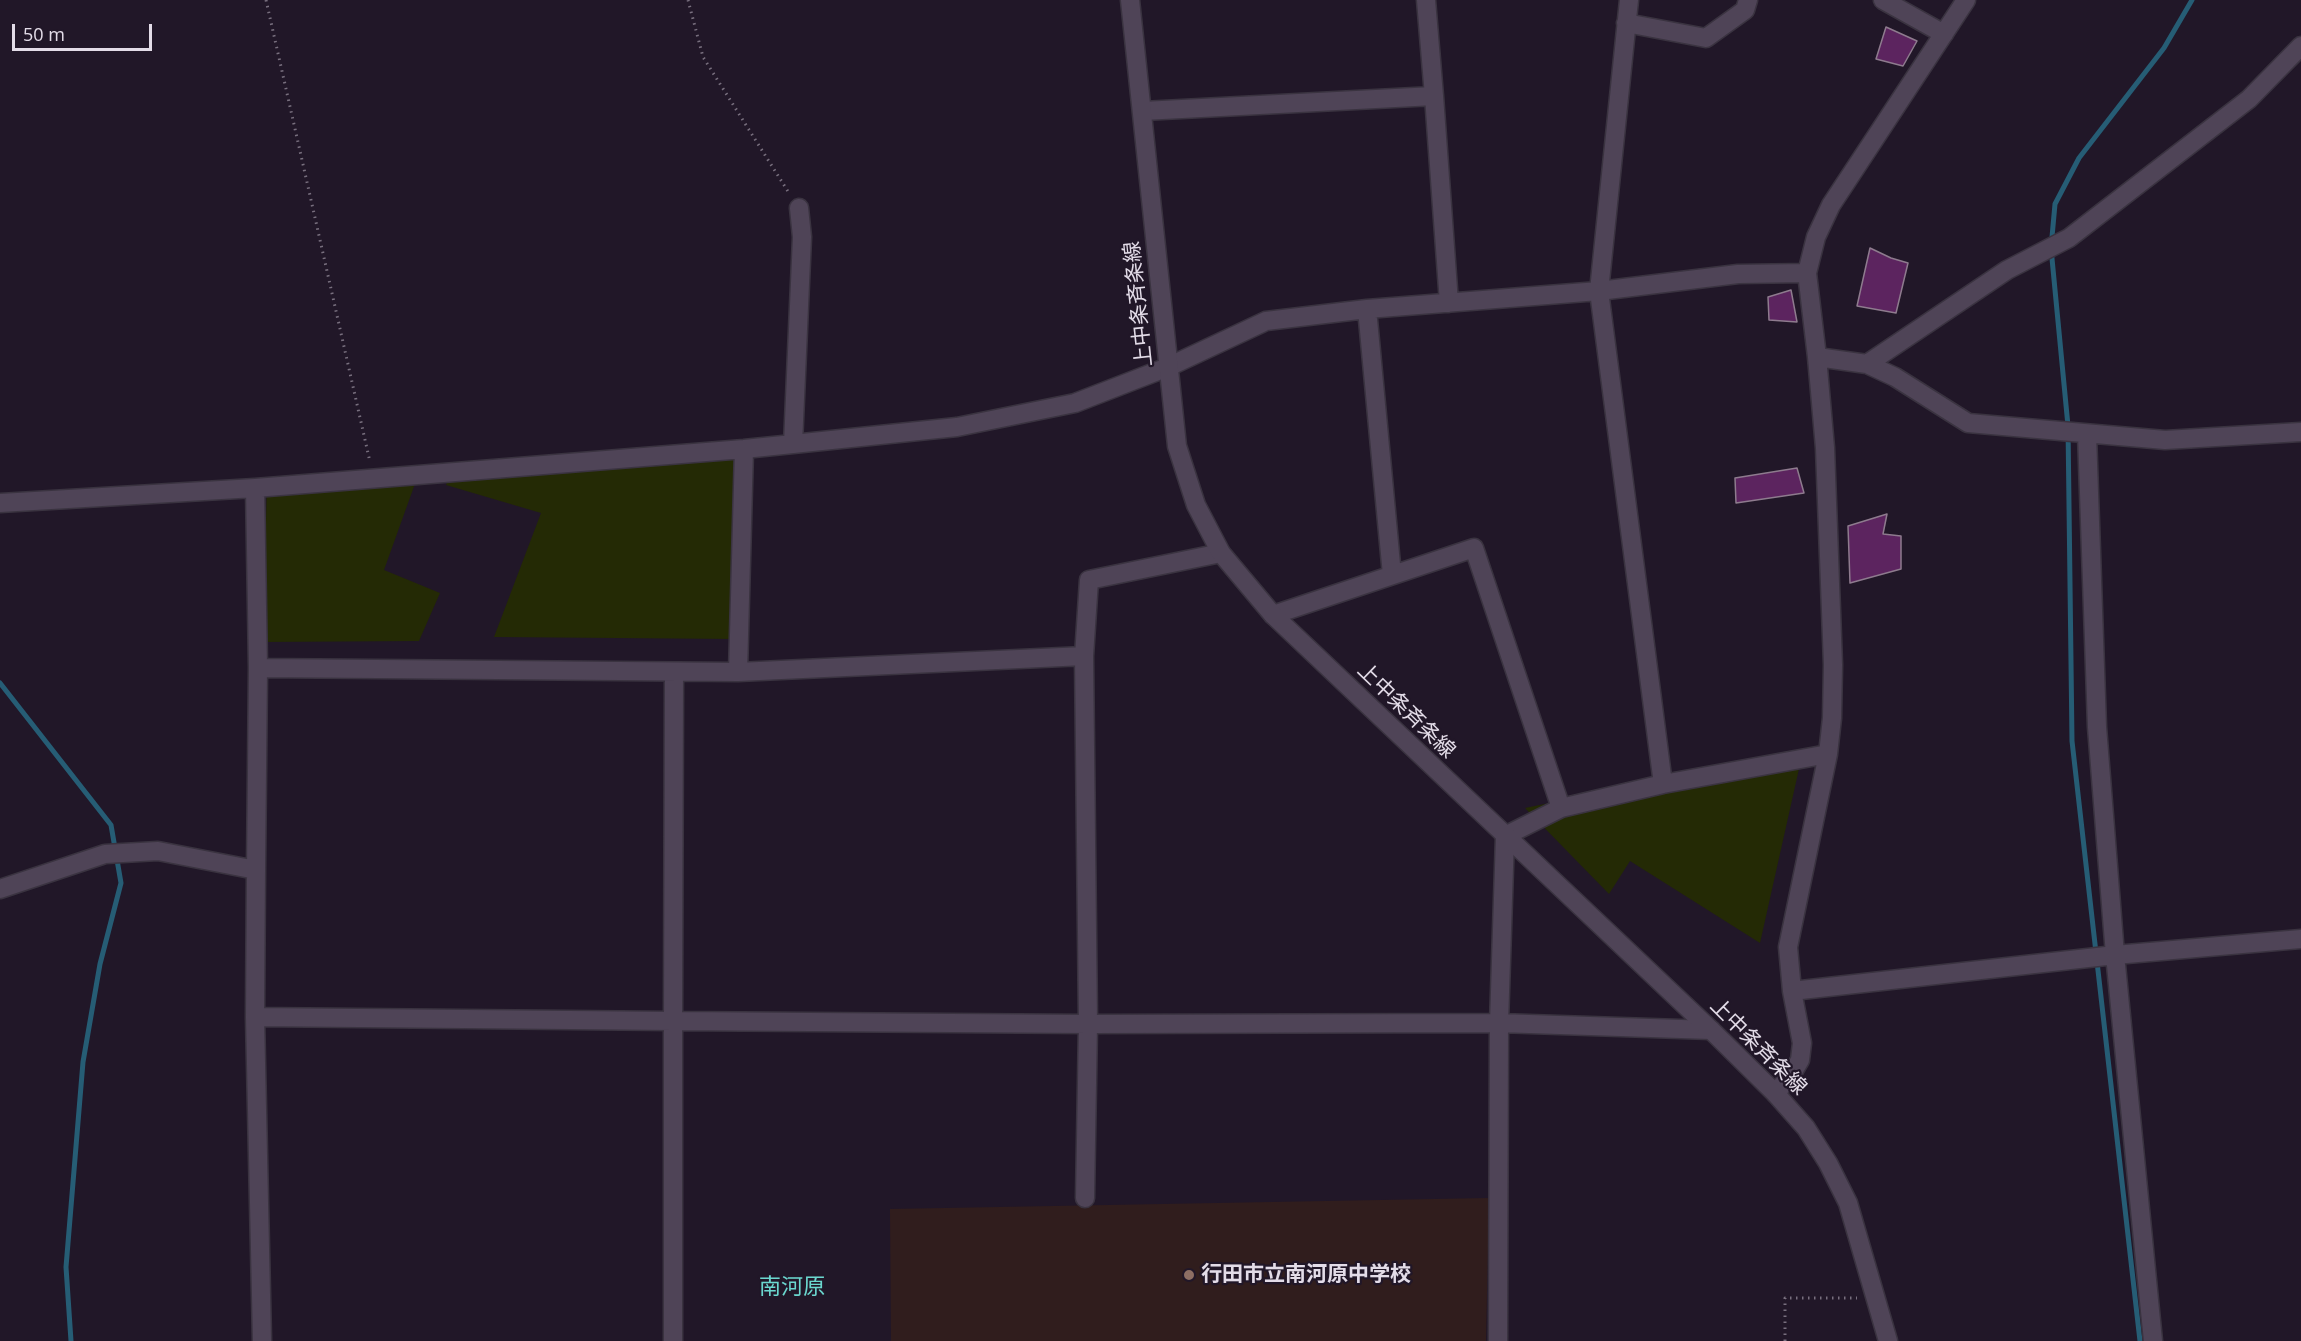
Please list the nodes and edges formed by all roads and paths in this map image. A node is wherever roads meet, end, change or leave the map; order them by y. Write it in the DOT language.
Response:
graph roads {
  1 [pos="266,0"];
  2 [pos="688,0"];
  3 [pos="1130,0"];
  4 [pos="1426,0"];
  5 [pos="1629,0"];
  6 [pos="1748,0"];
  7 [pos="1882,0"];
  8 [pos="1966,0"];
  9 [pos="1626,23"];
  10 [pos="1944,34"];
  11 [pos="2301,46"];
  12 [pos="1434,96"];
  13 [pos="1143,111"];
  14 [pos="799,208"];
  15 [pos="1807,273"];
  16 [pos="1599,291"];
  17 [pos="1449,303"];
  18 [pos="1367,309"];
  19 [pos="1817,357"];
  20 [pos="1867,364"];
  21 [pos="1168,367"];
  22 [pos="2301,432"];
  23 [pos="2087,434"];
  24 [pos="793,444"];
  25 [pos="744,449"];
  26 [pos="374,478"];
  27 [pos="255,488"];
  28 [pos="0,503"];
  29 [pos="1221,553"];
  30 [pos="1392,575"];
  31 [pos="1273,615"];
  32 [pos="1084,656"];
  33 [pos="258,668"];
  34 [pos="674,672"];
  35 [pos="738,672"];
  36 [pos="1828,754"];
  37 [pos="1663,784"];
  38 [pos="1561,808"];
  39 [pos="1505,836"];
  40 [pos="256,870"];
  41 [pos="0,889"];
  42 [pos="2301,939"];
  43 [pos="2115,955"];
  44 [pos="1792,992"];
  45 [pos="255,1017"];
  46 [pos="673,1021"];
  47 [pos="1499,1023"];
  48 [pos="1088,1024"];
  49 [pos="1711,1030"];
  50 [pos="1775,1093"];
  51 [pos="1085,1198"];
  52 [pos="1877,1298"];
  53 [pos="262,1341"];
  54 [pos="673,1341"];
  55 [pos="1498,1341"];
  56 [pos="1785,1341"];
  57 [pos="1888,1341"];
  58 [pos="2153,1341"];
  1 -- 26 [label="path"];
  2 -- 14 [label="path"];
  3 -- 13 [label="street, 上中条斉条線"];
  4 -- 12 [label="street"];
  5 -- 9 [label="street"];
  6 -- 9 [label="street"];
  7 -- 10 [label="street"];
  8 -- 10 [label="street"];
  9 -- 16 [label="street"];
  10 -- 15 [label="street"];
  11 -- 20 [label="street"];
  12 -- 13 [label="street"];
  12 -- 17 [label="street"];
  13 -- 21 [label="street, 上中条斉条線"];
  14 -- 24 [label="street"];
  15 -- 16 [label="street"];
  15 -- 19 [label="street"];
  16 -- 17 [label="street"];
  16 -- 37 [label="street"];
  17 -- 18 [label="street"];
  18 -- 21 [label="street"];
  18 -- 30 [label="street"];
  19 -- 20 [label="street"];
  19 -- 36 [label="street"];
  20 -- 23 [label="street"];
  21 -- 24 [label="street"];
  21 -- 29 [label="street, 上中条斉条線"];
  22 -- 23 [label="street"];
  23 -- 43 [label="street"];
  24 -- 25 [label="street"];
  25 -- 26 [label="street"];
  25 -- 35 [label="street"];
  26 -- 27 [label="street"];
  27 -- 28 [label="street"];
  27 -- 33 [label="street"];
  29 -- 31 [label="street, 上中条斉条線"];
  29 -- 32 [label="street"];
  30 -- 31 [label="street"];
  30 -- 38 [label="street"];
  31 -- 39 [label="street, 上中条斉条線"];
  32 -- 35 [label="street"];
  32 -- 48 [label="street"];
  33 -- 34 [label="street"];
  33 -- 40 [label="street"];
  34 -- 35 [label="street"];
  34 -- 46 [label="street"];
  36 -- 37 [label="street"];
  36 -- 44 [label="street"];
  37 -- 38 [label="street"];
  38 -- 39 [label="street"];
  39 -- 47 [label="street"];
  39 -- 49 [label="street, 上中条斉条線"];
  40 -- 41 [label="street"];
  40 -- 45 [label="street"];
  42 -- 43 [label="street"];
  43 -- 44 [label="street"];
  43 -- 58 [label="street"];
  44 -- 50 [label="street"];
  45 -- 46 [label="street"];
  45 -- 53 [label="street"];
  46 -- 48 [label="street"];
  46 -- 54 [label="street"];
  47 -- 48 [label="street"];
  47 -- 49 [label="street"];
  47 -- 55 [label="street"];
  48 -- 51 [label="street"];
  49 -- 50 [label="street, 上中条斉条線"];
  50 -- 52 [label="street, 上中条斉条線"];
  52 -- 56 [label="path"];
  52 -- 57 [label="street, 上中条斉条線"];
}
